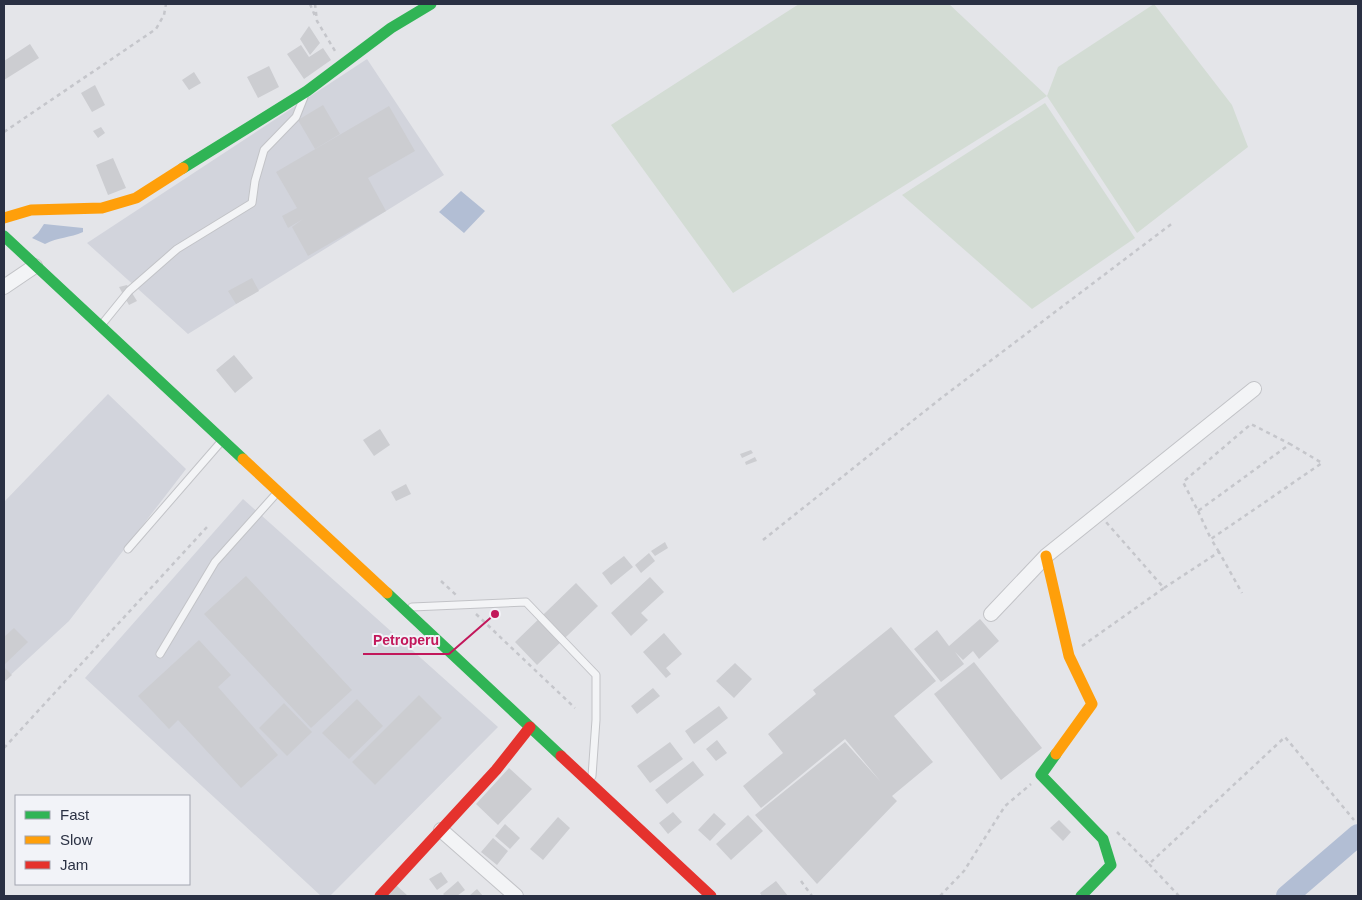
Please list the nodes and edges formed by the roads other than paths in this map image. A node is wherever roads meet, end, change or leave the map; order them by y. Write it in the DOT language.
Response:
graph roads {
  1 [pos="430,4"];
  2 [pos="307,91"];
  3 [pos="4,218"];
  4 [pos="4,236"];
  5 [pos="35,266"];
  6 [pos="4,287"];
  7 [pos="100,327"];
  8 [pos="1254,389"];
  9 [pos="222,441"];
  10 [pos="277,493"];
  11 [pos="128,549"];
  12 [pos="1046,556"];
  13 [pos="400,608"];
  14 [pos="991,614"];
  15 [pos="160,654"];
  16 [pos="530,726"];
  17 [pos="592,784"];
  18 [pos="441,830"];
  19 [pos="380,896"];
  20 [pos="516,896"];
  21 [pos="711,896"];
  22 [pos="1081,896"];
  1 -- 2 [label="main road"];
  2 -- 3 [label="main road"];
  2 -- 7 [label="lane"];
  4 -- 5 [label="main road"];
  5 -- 6 [label="street"];
  5 -- 7 [label="main road"];
  7 -- 9 [label="main road"];
  8 -- 12 [label="street"];
  9 -- 10 [label="main road"];
  9 -- 11 [label="lane"];
  10 -- 13 [label="main road"];
  10 -- 15 [label="lane"];
  12 -- 14 [label="street"];
  12 -- 22 [label="main road"];
  13 -- 16 [label="main road"];
  13 -- 17 [label="lane"];
  16 -- 17 [label="main road"];
  16 -- 18 [label="main road"];
  17 -- 21 [label="main road"];
  18 -- 19 [label="main road"];
  18 -- 20 [label="street"];
}
